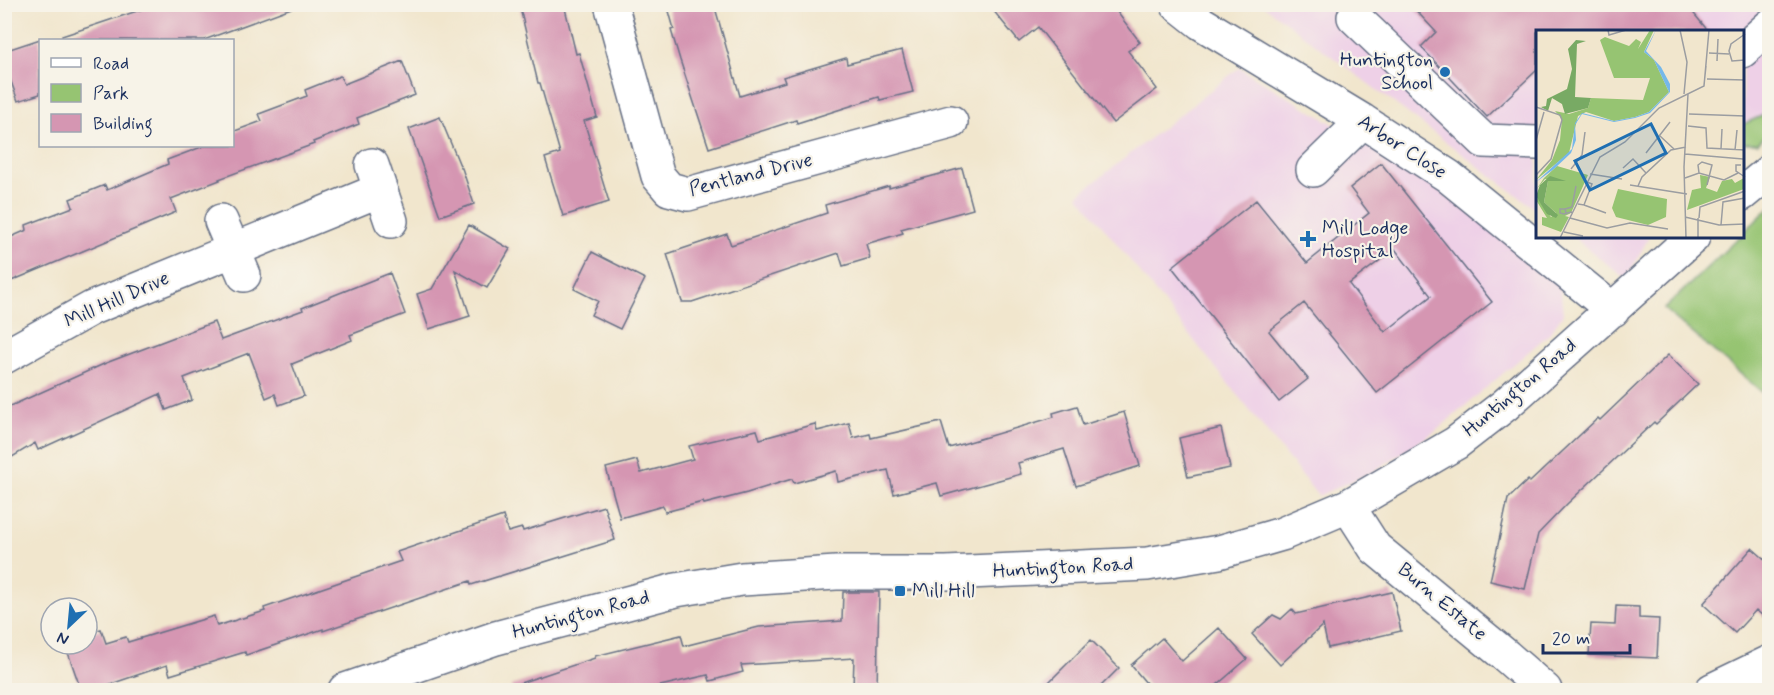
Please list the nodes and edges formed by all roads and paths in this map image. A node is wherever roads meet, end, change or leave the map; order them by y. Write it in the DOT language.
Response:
graph roads {
  1 [pos="611,4"];
  2 [pos="1177,4"];
  3 [pos="1354,17"];
  4 [pos="1770,26"];
  5 [pos="1744,50"];
  6 [pos="1363,121"];
  7 [pos="951,122"];
  8 [pos="1536,143"];
  9 [pos="1313,171"];
  10 [pos="391,221"];
  11 [pos="1692,238"];
  12 [pos="1612,310"];
  13 [pos="4,357"];
  14 [pos="1348,506"];
  15 [pos="1770,662"];
  16 [pos="345,690"];
  17 [pos="1545,690"];
  18 [pos="1712,690"];
  1 -- 7 [label="street, Pentland Drive"];
  2 -- 6 [label="street, Arbor Close"];
  3 -- 8 [label="street"];
  4 -- 5 [label="street"];
  6 -- 9 [label="street"];
  6 -- 12 [label="street, Arbor Close"];
  10 -- 13 [label="street, Mill Hill Drive"];
  11 -- 12 [label="street, Huntington Road"];
  12 -- 14 [label="street, Huntington Road"];
  14 -- 16 [label="street, Huntington Road"];
  14 -- 17 [label="street, Burn Estate"];
  15 -- 18 [label="street"];
}
